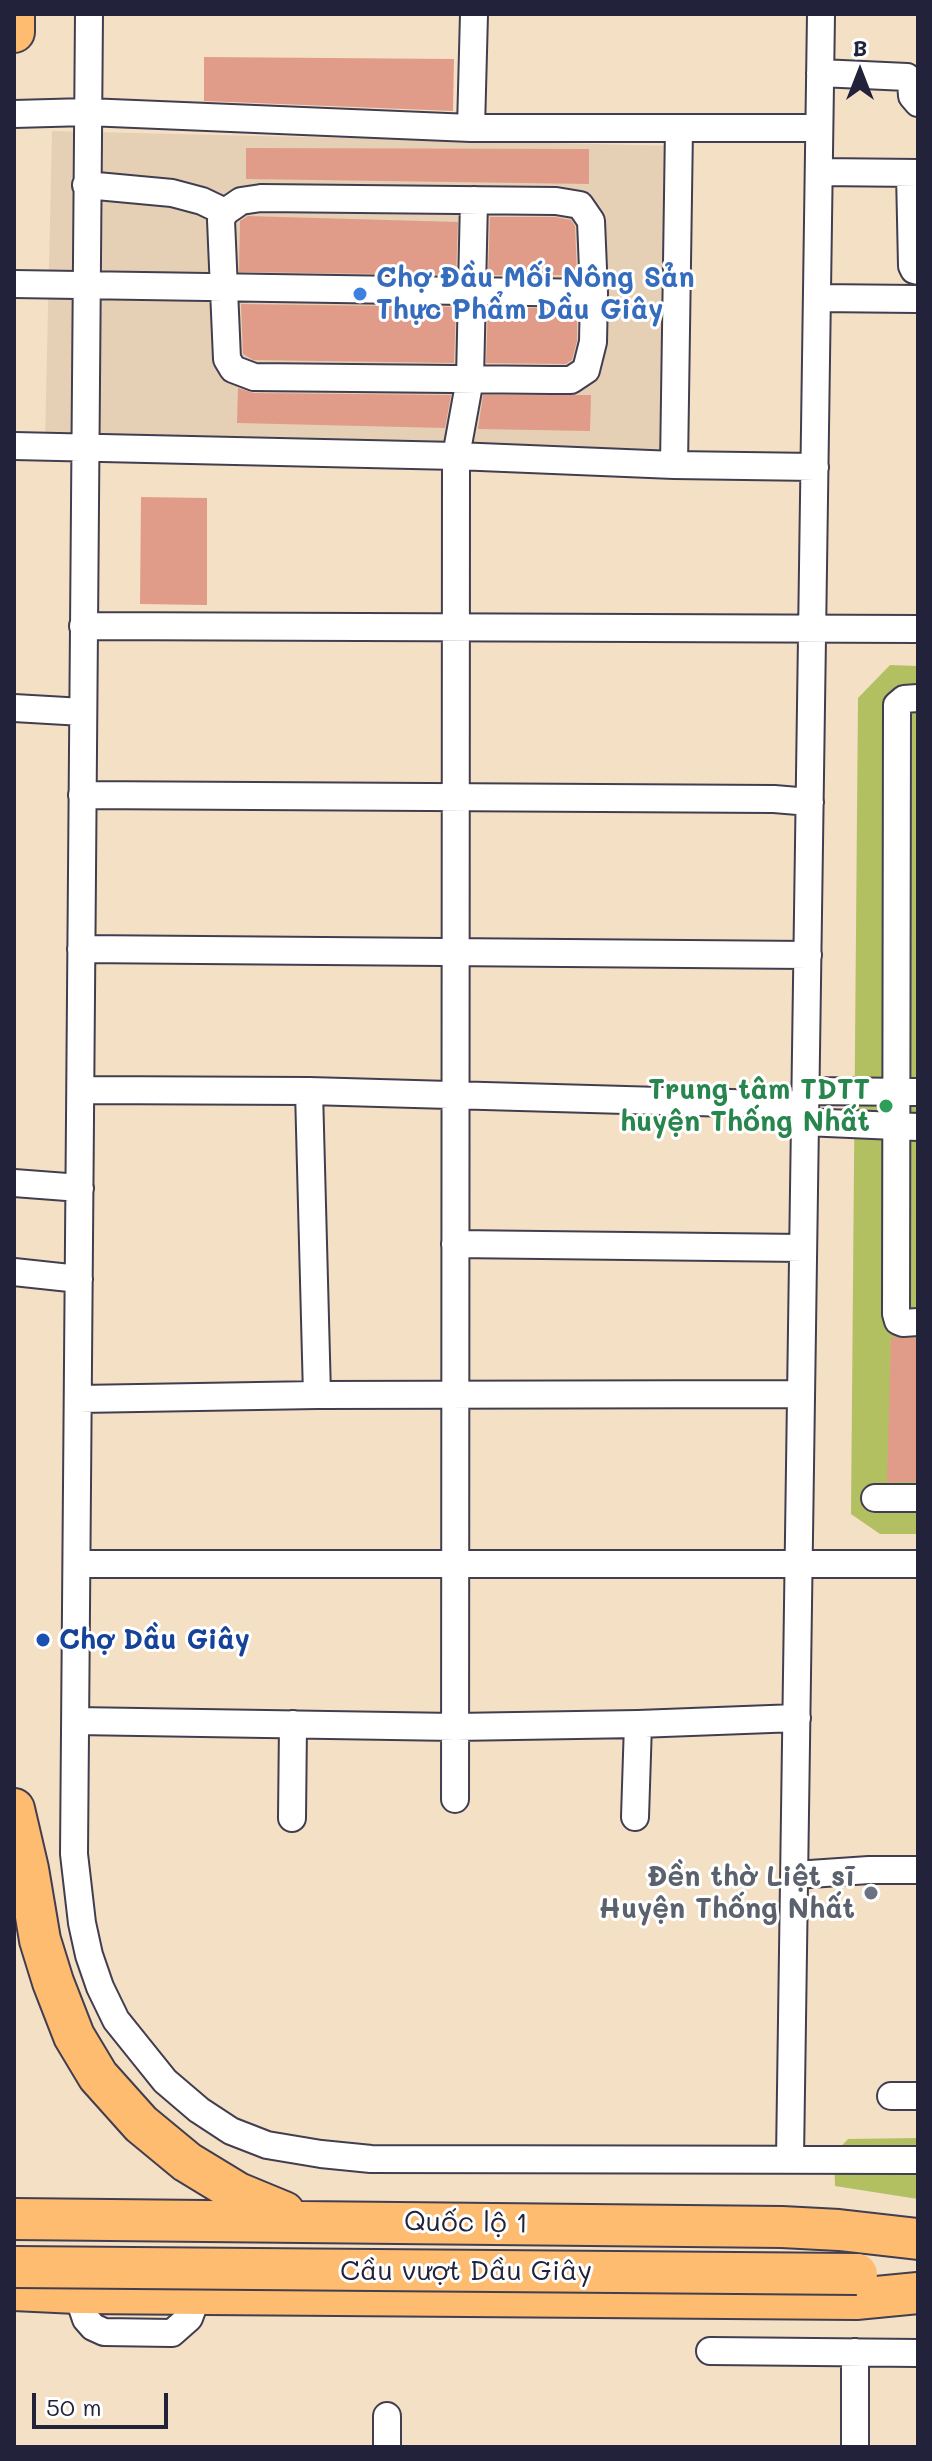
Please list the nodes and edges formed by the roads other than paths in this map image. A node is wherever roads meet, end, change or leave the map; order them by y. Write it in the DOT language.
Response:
graph roads {
  1 [pos="14,14"];
  2 [pos="89,14"];
  3 [pos="474,14"];
  4 [pos="821,14"];
  5 [pos="14,32"];
  6 [pos="820,73"];
  7 [pos="918,103"];
  8 [pos="87,112"];
  9 [pos="14,114"];
  10 [pos="471,128"];
  11 [pos="679,128"];
  12 [pos="819,128"];
  13 [pos="819,172"];
  14 [pos="914,173"];
  15 [pos="86,185"];
  16 [pos="474,200"];
  17 [pos="225,212"];
  18 [pos="918,271"];
  19 [pos="14,284"];
  20 [pos="86,286"];
  21 [pos="223,288"];
  22 [pos="473,292"];
  23 [pos="594,293"];
  24 [pos="817,298"];
  25 [pos="918,299"];
  26 [pos="470,379"];
  27 [pos="14,446"];
  28 [pos="84,449"];
  29 [pos="456,456"];
  30 [pos="674,465"];
  31 [pos="815,467"];
  32 [pos="83,626"];
  33 [pos="456,628"];
  34 [pos="812,629"];
  35 [pos="918,629"];
  36 [pos="918,698"];
  37 [pos="14,708"];
  38 [pos="83,712"];
  39 [pos="82,795"];
  40 [pos="456,798"];
  41 [pos="810,802"];
  42 [pos="81,949"];
  43 [pos="456,951"];
  44 [pos="808,955"];
  45 [pos="81,1090"];
  46 [pos="309,1091"];
  47 [pos="907,1092"];
  48 [pos="456,1096"];
  49 [pos="804,1106"];
  50 [pos="907,1127"];
  51 [pos="14,1183"];
  52 [pos="80,1188"];
  53 [pos="455,1244"];
  54 [pos="803,1248"];
  55 [pos="14,1272"];
  56 [pos="79,1279"];
  57 [pos="918,1322"];
  58 [pos="801,1394"];
  59 [pos="317,1395"];
  60 [pos="455,1396"];
  61 [pos="79,1399"];
  62 [pos="875,1498"];
  63 [pos="918,1498"];
  64 [pos="78,1564"];
  65 [pos="455,1564"];
  66 [pos="799,1564"];
  67 [pos="918,1564"];
  68 [pos="797,1718"];
  69 [pos="76,1721"];
  70 [pos="293,1724"];
  71 [pos="638,1724"];
  72 [pos="455,1727"];
  73 [pos="455,1799"];
  74 [pos="14,1809"];
  75 [pos="635,1817"];
  76 [pos="292,1818"];
  77 [pos="918,1870"];
  78 [pos="795,1875"];
  79 [pos="891,2096"];
  80 [pos="918,2096"];
  81 [pos="790,2159"];
  82 [pos="918,2160"];
  83 [pos="14,2221"];
  84 [pos="307,2221"];
  85 [pos="918,2239"];
  86 [pos="14,2245"];
  87 [pos="918,2252"];
  88 [pos="857,2262"];
  89 [pos="14,2267"];
  90 [pos="918,2275"];
  91 [pos="14,2287"];
  92 [pos="918,2293"];
  93 [pos="710,2351"];
  94 [pos="855,2352"];
  95 [pos="918,2353"];
  96 [pos="387,2416"];
  97 [pos="387,2447"];
  98 [pos="855,2447"];
  1 -- 5 [label="highway"];
  2 -- 8 [label="street"];
  3 -- 10 [label="street"];
  4 -- 6 [label="street"];
  6 -- 7 [label="street"];
  6 -- 12 [label="street"];
  8 -- 9 [label="street"];
  8 -- 10 [label="street"];
  8 -- 15 [label="street"];
  10 -- 11 [label="street"];
  11 -- 12 [label="street"];
  11 -- 30 [label="street"];
  12 -- 13 [label="street"];
  13 -- 14 [label="street"];
  13 -- 24 [label="street"];
  14 -- 18 [label="street"];
  15 -- 17 [label="street"];
  15 -- 20 [label="street"];
  16 -- 17 [label="street"];
  16 -- 22 [label="street"];
  16 -- 23 [label="street"];
  17 -- 21 [label="street"];
  19 -- 20 [label="street"];
  20 -- 21 [label="street"];
  20 -- 28 [label="street"];
  21 -- 22 [label="street"];
  21 -- 26 [label="street"];
  22 -- 23 [label="street"];
  22 -- 26 [label="street"];
  23 -- 26 [label="street"];
  24 -- 25 [label="street"];
  24 -- 31 [label="street"];
  26 -- 29 [label="street"];
  27 -- 28 [label="street"];
  28 -- 29 [label="street"];
  28 -- 32 [label="street"];
  29 -- 30 [label="street"];
  29 -- 33 [label="street"];
  30 -- 31 [label="street"];
  31 -- 34 [label="street"];
  32 -- 33 [label="street"];
  32 -- 38 [label="street"];
  33 -- 34 [label="street"];
  33 -- 40 [label="street"];
  34 -- 35 [label="street"];
  34 -- 41 [label="street"];
  36 -- 47 [label="street"];
  37 -- 38 [label="street"];
  38 -- 39 [label="street"];
  39 -- 40 [label="street"];
  39 -- 42 [label="street"];
  40 -- 41 [label="street"];
  40 -- 43 [label="street"];
  41 -- 44 [label="street"];
  42 -- 43 [label="street"];
  42 -- 45 [label="street"];
  43 -- 44 [label="street"];
  43 -- 48 [label="street"];
  44 -- 49 [label="street"];
  45 -- 46 [label="street"];
  45 -- 52 [label="street"];
  46 -- 48 [label="street"];
  46 -- 59 [label="street"];
  47 -- 49 [label="street"];
  47 -- 50 [label="street"];
  48 -- 49 [label="street"];
  48 -- 53 [label="street"];
  49 -- 50 [label="street"];
  49 -- 54 [label="street"];
  50 -- 57 [label="street"];
  51 -- 52 [label="street"];
  52 -- 56 [label="street"];
  53 -- 54 [label="street"];
  53 -- 60 [label="street"];
  54 -- 58 [label="street"];
  55 -- 56 [label="street"];
  56 -- 61 [label="street"];
  58 -- 60 [label="street"];
  58 -- 66 [label="street"];
  59 -- 60 [label="street"];
  59 -- 61 [label="street"];
  60 -- 65 [label="street"];
  61 -- 64 [label="street"];
  62 -- 63 [label="street"];
  64 -- 65 [label="street"];
  64 -- 69 [label="street"];
  65 -- 66 [label="street"];
  65 -- 72 [label="street"];
  66 -- 67 [label="street"];
  66 -- 68 [label="street"];
  68 -- 71 [label="street"];
  68 -- 78 [label="street"];
  69 -- 70 [label="street"];
  69 -- 81 [label="street"];
  70 -- 72 [label="street"];
  70 -- 76 [label="street"];
  71 -- 72 [label="street"];
  71 -- 75 [label="street"];
  72 -- 73 [label="street"];
  74 -- 84 [label="highway"];
  77 -- 78 [label="street"];
  78 -- 81 [label="street"];
  79 -- 80 [label="street"];
  81 -- 82 [label="street"];
  83 -- 84 [label="highway, Quốc lộ 1"];
  83 -- 91 [label="highway"];
  84 -- 85 [label="highway, Quốc lộ 1"];
  86 -- 88 [label="highway, Cầu vượt Dầu Giây"];
  87 -- 88 [label="highway, Cầu vượt Dầu Giây"];
  88 -- 89 [label="highway, Cầu vượt Dầu Giây, bridge"];
  88 -- 90 [label="highway, Cầu vượt Dầu Giây"];
  91 -- 92 [label="highway"];
  93 -- 94 [label="street"];
  94 -- 95 [label="street"];
  94 -- 98 [label="street"];
  96 -- 97 [label="street"];
}
